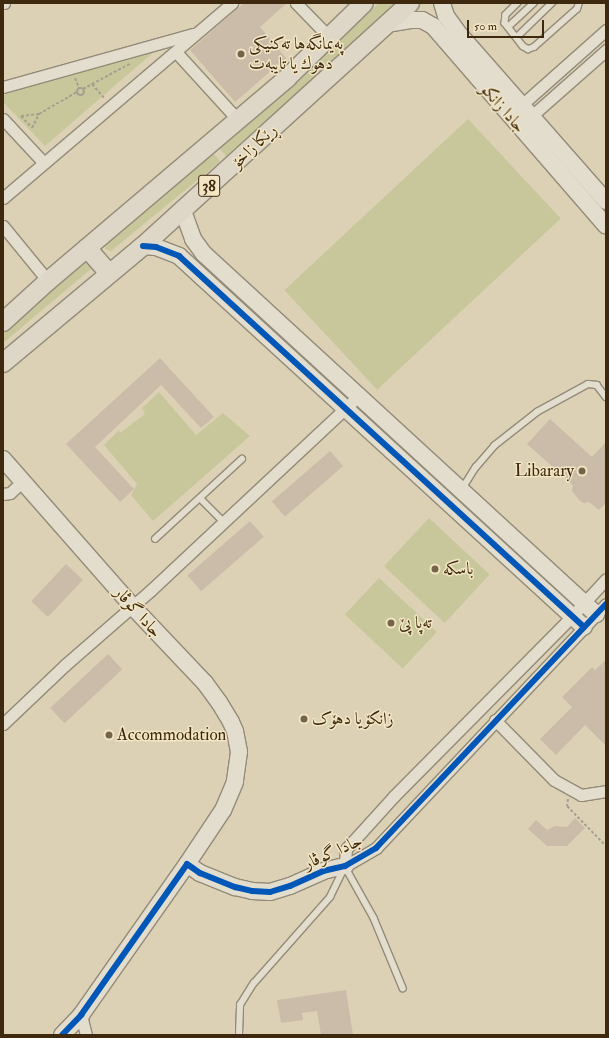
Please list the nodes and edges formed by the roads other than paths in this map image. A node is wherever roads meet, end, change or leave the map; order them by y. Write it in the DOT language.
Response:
graph roads {
  1 [pos="232,3"];
  2 [pos="296,3"];
  3 [pos="364,3"];
  4 [pos="410,3"];
  5 [pos="442,3"];
  6 [pos="518,3"];
  7 [pos="534,3"];
  8 [pos="552,3"];
  9 [pos="579,3"];
  10 [pos="422,20"];
  11 [pos="386,24"];
  12 [pos="508,27"];
  13 [pos="606,30"];
  14 [pos="198,33"];
  15 [pos="516,37"];
  16 [pos="330,38"];
  17 [pos="606,50"];
  18 [pos="176,52"];
  19 [pos="3,87"];
  20 [pos="528,110"];
  21 [pos="3,119"];
  22 [pos="238,120"];
  23 [pos="514,121"];
  24 [pos="44,163"];
  25 [pos="3,198"];
  26 [pos="606,200"];
  27 [pos="183,211"];
  28 [pos="3,226"];
  29 [pos="606,226"];
  30 [pos="143,246"];
  31 [pos="87,248"];
  32 [pos="203,253"];
  33 [pos="191,267"];
  34 [pos="110,273"];
  35 [pos="48,281"];
  36 [pos="3,322"];
  37 [pos="3,363"];
  38 [pos="358,396"];
  39 [pos="606,397"];
  40 [pos="346,408"];
  41 [pos="3,459"];
  42 [pos="242,459"];
  43 [pos="22,482"];
  44 [pos="461,491"];
  45 [pos="3,494"];
  46 [pos="200,498"];
  47 [pos="224,522"];
  48 [pos="155,539"];
  49 [pos="606,579"];
  50 [pos="584,603"];
  51 [pos="132,606"];
  52 [pos="601,609"];
  53 [pos="572,616"];
  54 [pos="584,627"];
  55 [pos="495,720"];
  56 [pos="3,724"];
  57 [pos="606,791"];
  58 [pos="187,864"];
  59 [pos="345,866"];
  60 [pos="403,988"];
  61 [pos="81,1015"];
  62 [pos="62,1035"];
  63 [pos="86,1035"];
  64 [pos="239,1035"];
  1 -- 14 [label="street"];
  2 -- 16 [label="street"];
  3 -- 16 [label="main road, ڕێکا زاخۆ / 38"];
  4 -- 11 [label="main road, ڕێکا زاخۆ / 38"];
  5 -- 10 [label="street"];
  5 -- 20 [label="street, جادا زانکو"];
  6 -- 12 [label="lane"];
  7 -- 12 [label="lane"];
  8 -- 15 [label="lane"];
  9 -- 15 [label="lane"];
  10 -- 11 [label="street"];
  10 -- 23 [label="street, جادا زانکو"];
  11 -- 27 [label="main road, ڕێکا زاخۆ / 38"];
  12 -- 15 [label="lane"];
  13 -- 20 [label="street"];
  14 -- 18 [label="street"];
  14 -- 19 [label="street"];
  16 -- 22 [label="main road, ڕێکا زاخۆ / 38"];
  17 -- 20 [label="street"];
  18 -- 22 [label="street"];
  18 -- 24 [label="street"];
  20 -- 23 [label="street"];
  20 -- 23 [label="street"];
  20 -- 26 [label="street, جادا زانکو"];
  21 -- 24 [label="street"];
  22 -- 31 [label="main road, ڕێکا زاخۆ / 38"];
  23 -- 29 [label="street, جادا زانکو"];
  24 -- 25 [label="street"];
  27 -- 30 [label="main road, ڕێکا زاخۆ / 38"];
  27 -- 32 [label="street"];
  28 -- 35 [label="street"];
  30 -- 33 [label="street"];
  30 -- 34 [label="main road, ڕێکا زاخۆ / 38"];
  31 -- 34 [label="main road"];
  31 -- 35 [label="main road, ڕێکا زاخۆ / 38"];
  32 -- 33 [label="street"];
  32 -- 38 [label="street"];
  33 -- 40 [label="street"];
  34 -- 37 [label="main road, ڕێکا زاخۆ / 38"];
  35 -- 36 [label="main road, ڕێکا زاخۆ / 38"];
  38 -- 40 [label="street"];
  38 -- 44 [label="street"];
  39 -- 44 [label="lane"];
  40 -- 47 [label="street"];
  40 -- 53 [label="street"];
  41 -- 43 [label="street, جادا گوڤار"];
  42 -- 46 [label="lane"];
  43 -- 45 [label="street"];
  43 -- 51 [label="street, جادا گوڤار"];
  44 -- 50 [label="street"];
  46 -- 47 [label="lane"];
  46 -- 48 [label="lane"];
  47 -- 51 [label="street"];
  49 -- 50 [label="street, جادا گوڤار"];
  50 -- 52 [label="street"];
  50 -- 53 [label="street, جادا گوڤار"];
  51 -- 56 [label="street"];
  51 -- 58 [label="street, جادا گوڤار"];
  52 -- 54 [label="street, جادا گوڤار"];
  53 -- 54 [label="street"];
  53 -- 59 [label="street, جادا گوڤار"];
  54 -- 55 [label="street, جادا گوڤار"];
  55 -- 57 [label="street"];
  55 -- 59 [label="street, جادا گوڤار"];
  58 -- 59 [label="street, جادا گوڤار"];
  58 -- 61 [label="street, جادا گوڤار"];
  59 -- 60 [label="lane"];
  59 -- 64 [label="lane"];
  61 -- 62 [label="street, جادا گوڤار"];
  61 -- 63 [label="street"];
}
